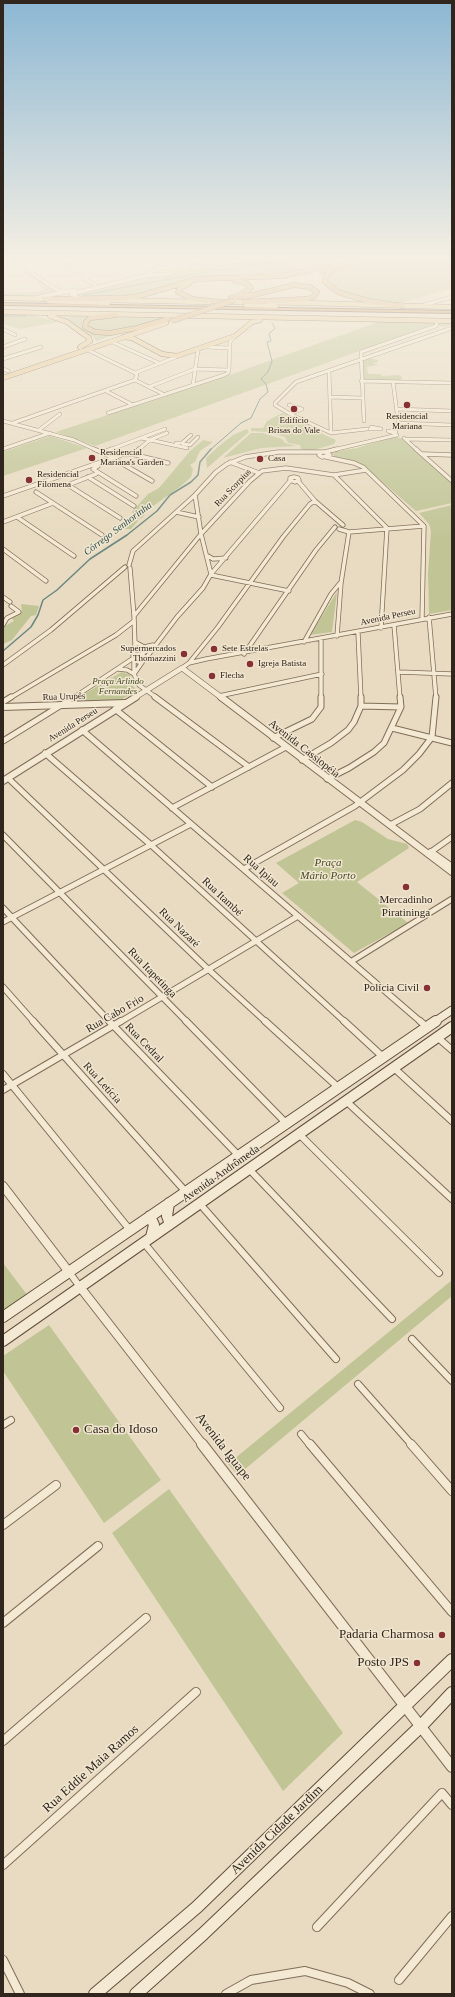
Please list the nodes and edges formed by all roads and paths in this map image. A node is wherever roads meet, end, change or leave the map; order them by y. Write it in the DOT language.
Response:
graph roads {
  1 [pos="21,353"];
  2 [pos="64,353"];
  3 [pos="69,353"];
  4 [pos="97,353"];
  5 [pos="137,353"];
  6 [pos="160,353"];
  7 [pos="187,353"];
  8 [pos="197,353"];
  9 [pos="230,353"];
  10 [pos="360,353"];
  11 [pos="380,353"];
  12 [pos="176,357"];
  13 [pos="3,359"];
  14 [pos="360,360"];
  15 [pos="158,363"];
  16 [pos="195,369"];
  17 [pos="229,370"];
  18 [pos="4,371"];
  19 [pos="329,371"];
  20 [pos="135,373"];
  21 [pos="3,378"];
  22 [pos="135,380"];
  23 [pos="361,382"];
  24 [pos="393,382"];
  25 [pos="452,383"];
  26 [pos="193,386"];
  27 [pos="149,387"];
  28 [pos="106,391"];
  29 [pos="165,395"];
  30 [pos="330,397"];
  31 [pos="362,398"];
  32 [pos="133,405"];
  33 [pos="289,405"];
  34 [pos="397,409"];
  35 [pos="452,411"];
  36 [pos="108,413"];
  37 [pos="60,414"];
  38 [pos="290,414"];
  39 [pos="3,421"];
  40 [pos="13,423"];
  41 [pos="398,423"];
  42 [pos="452,424"];
  43 [pos="367,427"];
  44 [pos="39,430"];
  45 [pos="50,433"];
  46 [pos="330,433"];
  47 [pos="397,433"];
  48 [pos="191,435"];
  49 [pos="198,437"];
  50 [pos="141,438"];
  51 [pos="405,438"];
  52 [pos="150,440"];
  53 [pos="452,440"];
  54 [pos="180,443"];
  55 [pos="166,444"];
  56 [pos="187,448"];
  57 [pos="3,449"];
  58 [pos="104,452"];
  59 [pos="134,453"];
  60 [pos="423,454"];
  61 [pos="325,455"];
  62 [pos="452,455"];
  63 [pos="115,459"];
  64 [pos="230,462"];
  65 [pos="168,463"];
  66 [pos="299,469"];
  67 [pos="366,470"];
  68 [pos="259,473"];
  69 [pos="96,474"];
  70 [pos="334,475"];
  71 [pos="60,476"];
  72 [pos="88,477"];
  73 [pos="294,477"];
  74 [pos="152,481"];
  75 [pos="290,481"];
  76 [pos="298,481"];
  77 [pos="452,481"];
  78 [pos="72,483"];
  79 [pos="36,492"];
  80 [pos="195,495"];
  81 [pos="3,496"];
  82 [pos="136,496"];
  83 [pos="315,501"];
  84 [pos="53,503"];
  85 [pos="134,506"];
  86 [pos="176,512"];
  87 [pos="330,512"];
  88 [pos="16,517"];
  89 [pos="199,517"];
  90 [pos="120,518"];
  91 [pos="3,522"];
  92 [pos="344,526"];
  93 [pos="424,526"];
  94 [pos="337,527"];
  95 [pos="387,528"];
  96 [pos="349,532"];
  97 [pos="201,534"];
  98 [pos="102,535"];
  99 [pos="3,549"];
  100 [pos="74,556"];
  101 [pos="208,556"];
  102 [pos="227,558"];
  103 [pos="128,567"];
  104 [pos="211,574"];
  105 [pos="46,581"];
  106 [pos="249,583"];
  107 [pos="341,583"];
  108 [pos="289,591"];
  109 [pos="3,597"];
  110 [pos="133,602"];
  111 [pos="146,602"];
  112 [pos="3,604"];
  113 [pos="10,604"];
  114 [pos="452,614"];
  115 [pos="134,616"];
  116 [pos="429,617"];
  117 [pos="422,619"];
  118 [pos="134,621"];
  119 [pos="3,625"];
  120 [pos="394,625"];
  121 [pos="380,628"];
  122 [pos="358,632"];
  123 [pos="116,635"];
  124 [pos="134,636"];
  125 [pos="337,636"];
  126 [pos="321,638"];
  127 [pos="304,641"];
  128 [pos="157,643"];
  129 [pos="135,644"];
  130 [pos="153,648"];
  131 [pos="200,649"];
  132 [pos="140,654"];
  133 [pos="244,654"];
  134 [pos="137,660"];
  135 [pos="207,660"];
  136 [pos="3,665"];
  137 [pos="187,666"];
  138 [pos="118,669"];
  139 [pos="399,672"];
  140 [pos="435,673"];
  141 [pos="134,674"];
  142 [pos="322,674"];
  143 [pos="452,674"];
  144 [pos="147,689"];
  145 [pos="219,696"];
  146 [pos="3,702"];
  147 [pos="125,703"];
  148 [pos="101,705"];
  149 [pos="61,706"];
  150 [pos="361,706"];
  151 [pos="3,707"];
  152 [pos="401,707"];
  153 [pos="115,710"];
  154 [pos="106,714"];
  155 [pos="392,728"];
  156 [pos="82,730"];
  157 [pos="432,737"];
  158 [pos="273,738"];
  159 [pos="3,741"];
  160 [pos="452,743"];
  161 [pos="286,748"];
  162 [pos="45,753"];
  163 [pos="302,760"];
  164 [pos="249,767"];
  165 [pos="6,779"];
  166 [pos="327,779"];
  167 [pos="452,782"];
  168 [pos="212,787"];
  169 [pos="359,803"];
  170 [pos="172,808"];
  171 [pos="190,824"];
  172 [pos="390,826"];
  173 [pos="3,835"];
  174 [pos="452,837"];
  175 [pos="151,845"];
  176 [pos="429,853"];
  177 [pos="452,867"];
  178 [pos="104,869"];
  179 [pos="244,869"];
  180 [pos="452,872"];
  181 [pos="60,893"];
  182 [pos="452,899"];
  183 [pos="3,908"];
  184 [pos="298,916"];
  185 [pos="12,918"];
  186 [pos="3,922"];
  187 [pos="255,942"];
  188 [pos="352,961"];
  189 [pos="209,970"];
  190 [pos="3,987"];
  191 [pos="162,998"];
  192 [pos="452,1011"];
  193 [pos="114,1026"];
  194 [pos="452,1026"];
  195 [pos="427,1027"];
  196 [pos="437,1037"];
  197 [pos="452,1050"];
  198 [pos="64,1055"];
  199 [pos="383,1057"];
  200 [pos="394,1068"];
  201 [pos="360,1073"];
  202 [pos="3,1074"];
  203 [pos="372,1083"];
  204 [pos="12,1085"];
  205 [pos="339,1088"];
  206 [pos="3,1090"];
  207 [pos="346,1101"];
  208 [pos="452,1121"];
  209 [pos="287,1124"];
  210 [pos="299,1134"];
  211 [pos="239,1156"];
  212 [pos="249,1169"];
  213 [pos="3,1186"];
  214 [pos="186,1192"];
  215 [pos="452,1199"];
  216 [pos="169,1203"];
  217 [pos="200,1204"];
  218 [pos="150,1216"];
  219 [pos="170,1224"];
  220 [pos="130,1230"];
  221 [pos="148,1240"];
  222 [pos="69,1272"];
  223 [pos="440,1273"];
  224 [pos="80,1287"];
  225 [pos="7,1315"];
  226 [pos="392,1319"];
  227 [pos="3,1321"];
  228 [pos="412,1339"];
  229 [pos="3,1341"];
  230 [pos="336,1359"];
  231 [pos="452,1381"];
  232 [pos="358,1384"];
  233 [pos="280,1408"];
  234 [pos="11,1420"];
  235 [pos="3,1426"];
  236 [pos="301,1434"];
  237 [pos="56,1485"];
  238 [pos="452,1491"];
  239 [pos="3,1525"];
  240 [pos="98,1546"];
  241 [pos="452,1612"];
  242 [pos="146,1618"];
  243 [pos="3,1622"];
  244 [pos="452,1660"];
  245 [pos="196,1692"];
  246 [pos="452,1693"];
  247 [pos="405,1706"];
  248 [pos="421,1726"];
  249 [pos="3,1741"];
  250 [pos="452,1767"];
  251 [pos="452,1805"];
  252 [pos="3,1866"];
  253 [pos="452,1916"];
  254 [pos="317,1927"];
  255 [pos="3,1960"];
  256 [pos="399,1980"];
  257 [pos="20,1994"];
  258 [pos="95,1994"];
  259 [pos="136,1994"];
  260 [pos="226,1994"];
  261 [pos="370,1994"];
  1 -- 13 [label="street"];
  2 -- 18 [label="main road"];
  3 -- 21 [label="main road"];
  4 -- 20 [label="street"];
  5 -- 15 [label="street"];
  6 -- 7 [label="main road"];
  8 -- 16 [label="street"];
  9 -- 17 [label="street"];
  10 -- 14 [label="street"];
  11 -- 14 [label="street"];
  12 -- 15 [label="street"];
  14 -- 19 [label="street"];
  14 -- 23 [label="street"];
  15 -- 20 [label="street"];
  16 -- 17 [label="street"];
  16 -- 26 [label="street"];
  16 -- 27 [label="street"];
  17 -- 26 [label="street"];
  19 -- 30 [label="street"];
  19 -- 38 [label="street"];
  20 -- 22 [label="street"];
  22 -- 27 [label="street"];
  22 -- 28 [label="street"];
  23 -- 24 [label="street"];
  23 -- 31 [label="street"];
  24 -- 25 [label="street"];
  24 -- 34 [label="street"];
  26 -- 29 [label="street"];
  27 -- 29 [label="street"];
  28 -- 32 [label="street"];
  28 -- 40 [label="street"];
  29 -- 32 [label="street"];
  30 -- 31 [label="street"];
  30 -- 46 [label="street"];
  31 -- 43 [label="street"];
  32 -- 36 [label="street"];
  33 -- 38 [label="street"];
  34 -- 35 [label="street"];
  34 -- 41 [label="street"];
  37 -- 44 [label="street"];
  38 -- 46 [label="street"];
  39 -- 40 [label="street"];
  40 -- 44 [label="street"];
  41 -- 42 [label="street"];
  41 -- 47 [label="street"];
  43 -- 46 [label="street"];
  43 -- 47 [label="street"];
  44 -- 45 [label="street"];
  45 -- 57 [label="street"];
  45 -- 58 [label="street"];
  47 -- 51 [label="street"];
  47 -- 61 [label="street"];
  48 -- 54 [label="street"];
  49 -- 54 [label="street"];
  50 -- 52 [label="street"];
  50 -- 52 [label="street"];
  50 -- 58 [label="street"];
  51 -- 53 [label="street"];
  51 -- 60 [label="street"];
  52 -- 55 [label="street"];
  52 -- 59 [label="street"];
  54 -- 55 [label="street"];
  55 -- 56 [label="street"];
  58 -- 63 [label="street"];
  59 -- 63 [label="street"];
  59 -- 65 [label="street"];
  60 -- 62 [label="street"];
  60 -- 77 [label="street"];
  61 -- 64 [label="street"];
  61 -- 67 [label="street"];
  63 -- 71 [label="street"];
  63 -- 74 [label="street"];
  63 -- 82 [label="street"];
  64 -- 68 [label="street"];
  64 -- 80 [label="street"];
  66 -- 68 [label="street, Rua Scorpius"];
  66 -- 70 [label="street, Rua Scorpius"];
  66 -- 73 [label="street"];
  67 -- 70 [label="street, Rua Scorpius"];
  67 -- 93 [label="street"];
  68 -- 97 [label="street, Rua Scorpius"];
  69 -- 72 [label="street"];
  70 -- 95 [label="street"];
  71 -- 78 [label="street"];
  71 -- 81 [label="street"];
  72 -- 78 [label="street"];
  72 -- 85 [label="street"];
  73 -- 75 [label="street"];
  73 -- 76 [label="street"];
  75 -- 76 [label="street"];
  75 -- 102 [label="street"];
  76 -- 83 [label="street"];
  78 -- 90 [label="street"];
  79 -- 84 [label="street"];
  80 -- 86 [label="street"];
  80 -- 89 [label="street"];
  83 -- 87 [label="street"];
  83 -- 106 [label="street"];
  84 -- 88 [label="street"];
  84 -- 98 [label="street"];
  86 -- 89 [label="street"];
  86 -- 103 [label="street"];
  87 -- 92 [label="street"];
  87 -- 94 [label="street"];
  88 -- 91 [label="street"];
  88 -- 100 [label="street"];
  89 -- 97 [label="street"];
  92 -- 94 [label="street"];
  92 -- 96 [label="street"];
  93 -- 95 [label="street"];
  93 -- 117 [label="street"];
  94 -- 96 [label="street"];
  94 -- 108 [label="street"];
  95 -- 96 [label="street"];
  95 -- 121 [label="street"];
  96 -- 107 [label="street"];
  97 -- 101 [label="street"];
  97 -- 111 [label="street, Rua Scorpius"];
  99 -- 105 [label="street"];
  101 -- 102 [label="street"];
  101 -- 104 [label="street"];
  102 -- 104 [label="street"];
  103 -- 110 [label="street"];
  103 -- 136 [label="street"];
  104 -- 106 [label="street"];
  104 -- 128 [label="street"];
  106 -- 108 [label="street"];
  106 -- 131 [label="street"];
  107 -- 125 [label="street"];
  107 -- 127 [label="street"];
  108 -- 133 [label="street"];
  109 -- 113 [label="street"];
  110 -- 111 [label="street"];
  110 -- 115 [label="street"];
  111 -- 115 [label="street, Rua Scorpius"];
  112 -- 113 [label="street"];
  113 -- 119 [label="street"];
  114 -- 116 [label="street, Avenida Perseu"];
  115 -- 118 [label="street"];
  116 -- 117 [label="street, Avenida Perseu"];
  116 -- 140 [label="street"];
  117 -- 120 [label="street, Avenida Perseu"];
  118 -- 123 [label="street"];
  118 -- 124 [label="street"];
  120 -- 121 [label="street, Avenida Perseu"];
  120 -- 139 [label="street"];
  121 -- 122 [label="street, Avenida Perseu"];
  122 -- 125 [label="street, Avenida Perseu"];
  122 -- 150 [label="street"];
  123 -- 124 [label="street"];
  123 -- 146 [label="street"];
  124 -- 129 [label="street"];
  125 -- 126 [label="street, Avenida Perseu"];
  126 -- 127 [label="street, Avenida Perseu"];
  126 -- 142 [label="street"];
  127 -- 133 [label="street, Avenida Perseu"];
  128 -- 129 [label="street"];
  128 -- 130 [label="street"];
  129 -- 132 [label="street"];
  129 -- 134 [label="street"];
  130 -- 132 [label="street"];
  130 -- 134 [label="street"];
  131 -- 135 [label="street"];
  131 -- 137 [label="street"];
  132 -- 134 [label="street"];
  132 -- 134 [label="street"];
  133 -- 135 [label="street, Avenida Perseu"];
  134 -- 138 [label="street"];
  134 -- 141 [label="street"];
  134 -- 141 [label="street"];
  135 -- 137 [label="street, Avenida Perseu"];
  137 -- 144 [label="street, Avenida Perseu"];
  137 -- 145 [label="street, Avenida Cassiopéia"];
  138 -- 141 [label="street"];
  138 -- 149 [label="street"];
  139 -- 140 [label="street"];
  139 -- 152 [label="street"];
  140 -- 143 [label="street"];
  140 -- 157 [label="street"];
  141 -- 144 [label="street"];
  142 -- 145 [label="street"];
  142 -- 158 [label="street"];
  144 -- 147 [label="street, Avenida Perseu"];
  144 -- 164 [label="street"];
  145 -- 158 [label="street, Avenida Cassiopéia"];
  147 -- 148 [label="street, Rua Urupês"];
  147 -- 153 [label="street, Avenida Perseu"];
  148 -- 149 [label="street, Rua Urupês"];
  148 -- 154 [label="street"];
  149 -- 151 [label="street, Rua Urupês"];
  149 -- 159 [label="street"];
  150 -- 152 [label="street"];
  150 -- 163 [label="street"];
  152 -- 155 [label="street"];
  153 -- 154 [label="street, Avenida Perseu"];
  153 -- 168 [label="street"];
  154 -- 156 [label="street, Avenida Perseu"];
  155 -- 157 [label="street"];
  155 -- 166 [label="street"];
  156 -- 162 [label="street, Avenida Perseu"];
  156 -- 170 [label="street, Rua Ipiau"];
  157 -- 160 [label="street"];
  157 -- 169 [label="street"];
  158 -- 161 [label="street, Avenida Cassiopéia"];
  161 -- 163 [label="street, Avenida Cassiopéia"];
  161 -- 164 [label="street"];
  162 -- 165 [label="street, Avenida Perseu"];
  162 -- 175 [label="street, Rua Itambé"];
  163 -- 166 [label="street, Avenida Cassiopéia"];
  164 -- 168 [label="street"];
  165 -- 178 [label="street, Rua Nazaré"];
  166 -- 169 [label="street, Avenida Cassiopéia"];
  167 -- 172 [label="street"];
  168 -- 170 [label="street"];
  169 -- 172 [label="street, Avenida Cassiopéia"];
  169 -- 179 [label="street"];
  170 -- 171 [label="street, Rua Ipiau"];
  171 -- 175 [label="street"];
  171 -- 179 [label="street, Rua Ipiau"];
  172 -- 176 [label="street, Avenida Cassiopéia"];
  173 -- 181 [label="street, Rua Itapetinga"];
  174 -- 176 [label="street"];
  175 -- 178 [label="street"];
  175 -- 187 [label="street, Rua Itambé"];
  176 -- 177 [label="street, Avenida Cassiopéia"];
  176 -- 180 [label="street, Avenida Cassiopéia"];
  178 -- 181 [label="street"];
  178 -- 189 [label="street, Rua Nazaré"];
  179 -- 184 [label="street, Rua Ipiau"];
  181 -- 185 [label="street"];
  181 -- 191 [label="street, Rua Itapetinga"];
  182 -- 188 [label="street"];
  183 -- 185 [label="street, Rua Cedral"];
  184 -- 187 [label="street, Rua Cabo Frio"];
  184 -- 188 [label="street, Rua Ipiau"];
  185 -- 186 [label="street"];
  185 -- 193 [label="street, Rua Cedral"];
  187 -- 189 [label="street, Rua Cabo Frio"];
  187 -- 199 [label="street, Rua Itambé"];
  188 -- 195 [label="street, Rua Ipiau"];
  189 -- 191 [label="street, Rua Cabo Frio"];
  189 -- 205 [label="street, Rua Nazaré"];
  190 -- 198 [label="street, Rua Letícia"];
  191 -- 193 [label="street, Rua Cabo Frio"];
  191 -- 209 [label="street, Rua Itapetinga"];
  192 -- 195 [label="main road, Avenida Andrômeda"];
  193 -- 198 [label="street, Rua Cabo Frio"];
  193 -- 211 [label="street, Rua Cedral"];
  194 -- 196 [label="main road, Avenida Andrômeda"];
  195 -- 199 [label="main road, Avenida Andrômeda"];
  196 -- 197 [label="street"];
  196 -- 200 [label="main road, Avenida Andrômeda"];
  198 -- 204 [label="street, Rua Cabo Frio"];
  198 -- 214 [label="street, Rua Letícia"];
  199 -- 201 [label="main road, Avenida Andrômeda"];
  200 -- 203 [label="main road, Avenida Andrômeda"];
  200 -- 208 [label="street"];
  201 -- 203 [label="main road"];
  201 -- 205 [label="main road, Avenida Andrômeda"];
  202 -- 204 [label="street"];
  203 -- 207 [label="main road, Avenida Andrômeda"];
  204 -- 206 [label="street, Rua Cabo Frio"];
  204 -- 220 [label="street"];
  205 -- 209 [label="main road, Avenida Andrômeda"];
  207 -- 210 [label="main road, Avenida Andrômeda"];
  207 -- 215 [label="street"];
  209 -- 211 [label="main road, Avenida Andrômeda"];
  210 -- 212 [label="main road, Avenida Andrômeda"];
  210 -- 223 [label="street"];
  211 -- 214 [label="main road, Avenida Andrômeda"];
  212 -- 217 [label="main road, Avenida Andrômeda"];
  212 -- 226 [label="street"];
  213 -- 222 [label="street, Avenida Iguape"];
  214 -- 216 [label="main road, Avenida Andrômeda"];
  216 -- 218 [label="main road, Avenida Andrômeda"];
  216 -- 219 [label="main road"];
  217 -- 219 [label="main road, Avenida Andrômeda"];
  217 -- 230 [label="street"];
  218 -- 220 [label="main road, Avenida Andrômeda"];
  218 -- 221 [label="main road"];
  219 -- 221 [label="main road, Avenida Andrômeda"];
  220 -- 222 [label="main road, Avenida Andrômeda"];
  221 -- 224 [label="main road, Avenida Andrômeda"];
  221 -- 233 [label="street"];
  222 -- 224 [label="street, Avenida Iguape"];
  222 -- 225 [label="main road, Avenida Andrômeda"];
  224 -- 229 [label="main road, Avenida Andrômeda"];
  224 -- 247 [label="street, Avenida Iguape"];
  225 -- 227 [label="main road, Avenida Andrômeda"];
  228 -- 231 [label="street"];
  232 -- 238 [label="street"];
  234 -- 235 [label="street"];
  236 -- 241 [label="street"];
  237 -- 239 [label="street"];
  240 -- 243 [label="street"];
  242 -- 249 [label="street"];
  244 -- 247 [label="main road, Avenida Cidade Jardim"];
  245 -- 252 [label="street, Rua Eddie Maia Ramos"];
  246 -- 248 [label="main road, Avenida Cidade Jardim"];
  247 -- 248 [label="street, Avenida Iguape"];
  247 -- 258 [label="main road, Avenida Cidade Jardim"];
  248 -- 250 [label="street, Avenida Iguape"];
  248 -- 259 [label="main road, Avenida Cidade Jardim"];
  251 -- 254 [label="street"];
  253 -- 256 [label="street"];
  255 -- 257 [label="street"];
  260 -- 261 [label="street"];
}
